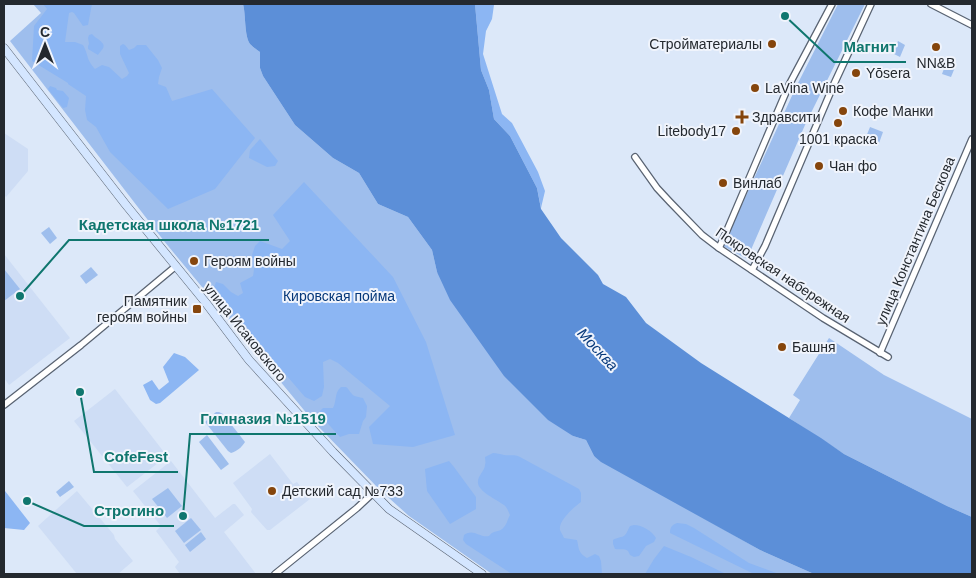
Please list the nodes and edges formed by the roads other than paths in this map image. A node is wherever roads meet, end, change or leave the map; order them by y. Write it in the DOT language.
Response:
graph roads {
  1 [pos="832,4"];
  2 [pos="871,4"];
  3 [pos="930,4"];
  4 [pos="972,24"];
  5 [pos="4,48"];
  6 [pos="972,139"];
  7 [pos="635,156"];
  8 [pos="718,248"];
  9 [pos="176,266"];
  10 [pos="752,270"];
  11 [pos="880,353"];
  12 [pos="888,357"];
  13 [pos="4,405"];
  14 [pos="373,493"];
  15 [pos="275,574"];
  16 [pos="482,574"];
  1 -- 8 [label="street"];
  2 -- 10 [label="street"];
  3 -- 4 [label="street"];
  5 -- 9 [label="street, улица Исаковского"];
  6 -- 11 [label="street, улица Константина Бескова"];
  7 -- 8 [label="street, Покровская набережная"];
  8 -- 10 [label="street, Покровская набережная"];
  9 -- 13 [label="street"];
  9 -- 14 [label="street, улица Исаковского"];
  10 -- 11 [label="street, Покровская набережная"];
  11 -- 12 [label="street, Покровская набережная"];
  14 -- 15 [label="street"];
  14 -- 16 [label="street, улица Исаковского"];
}
